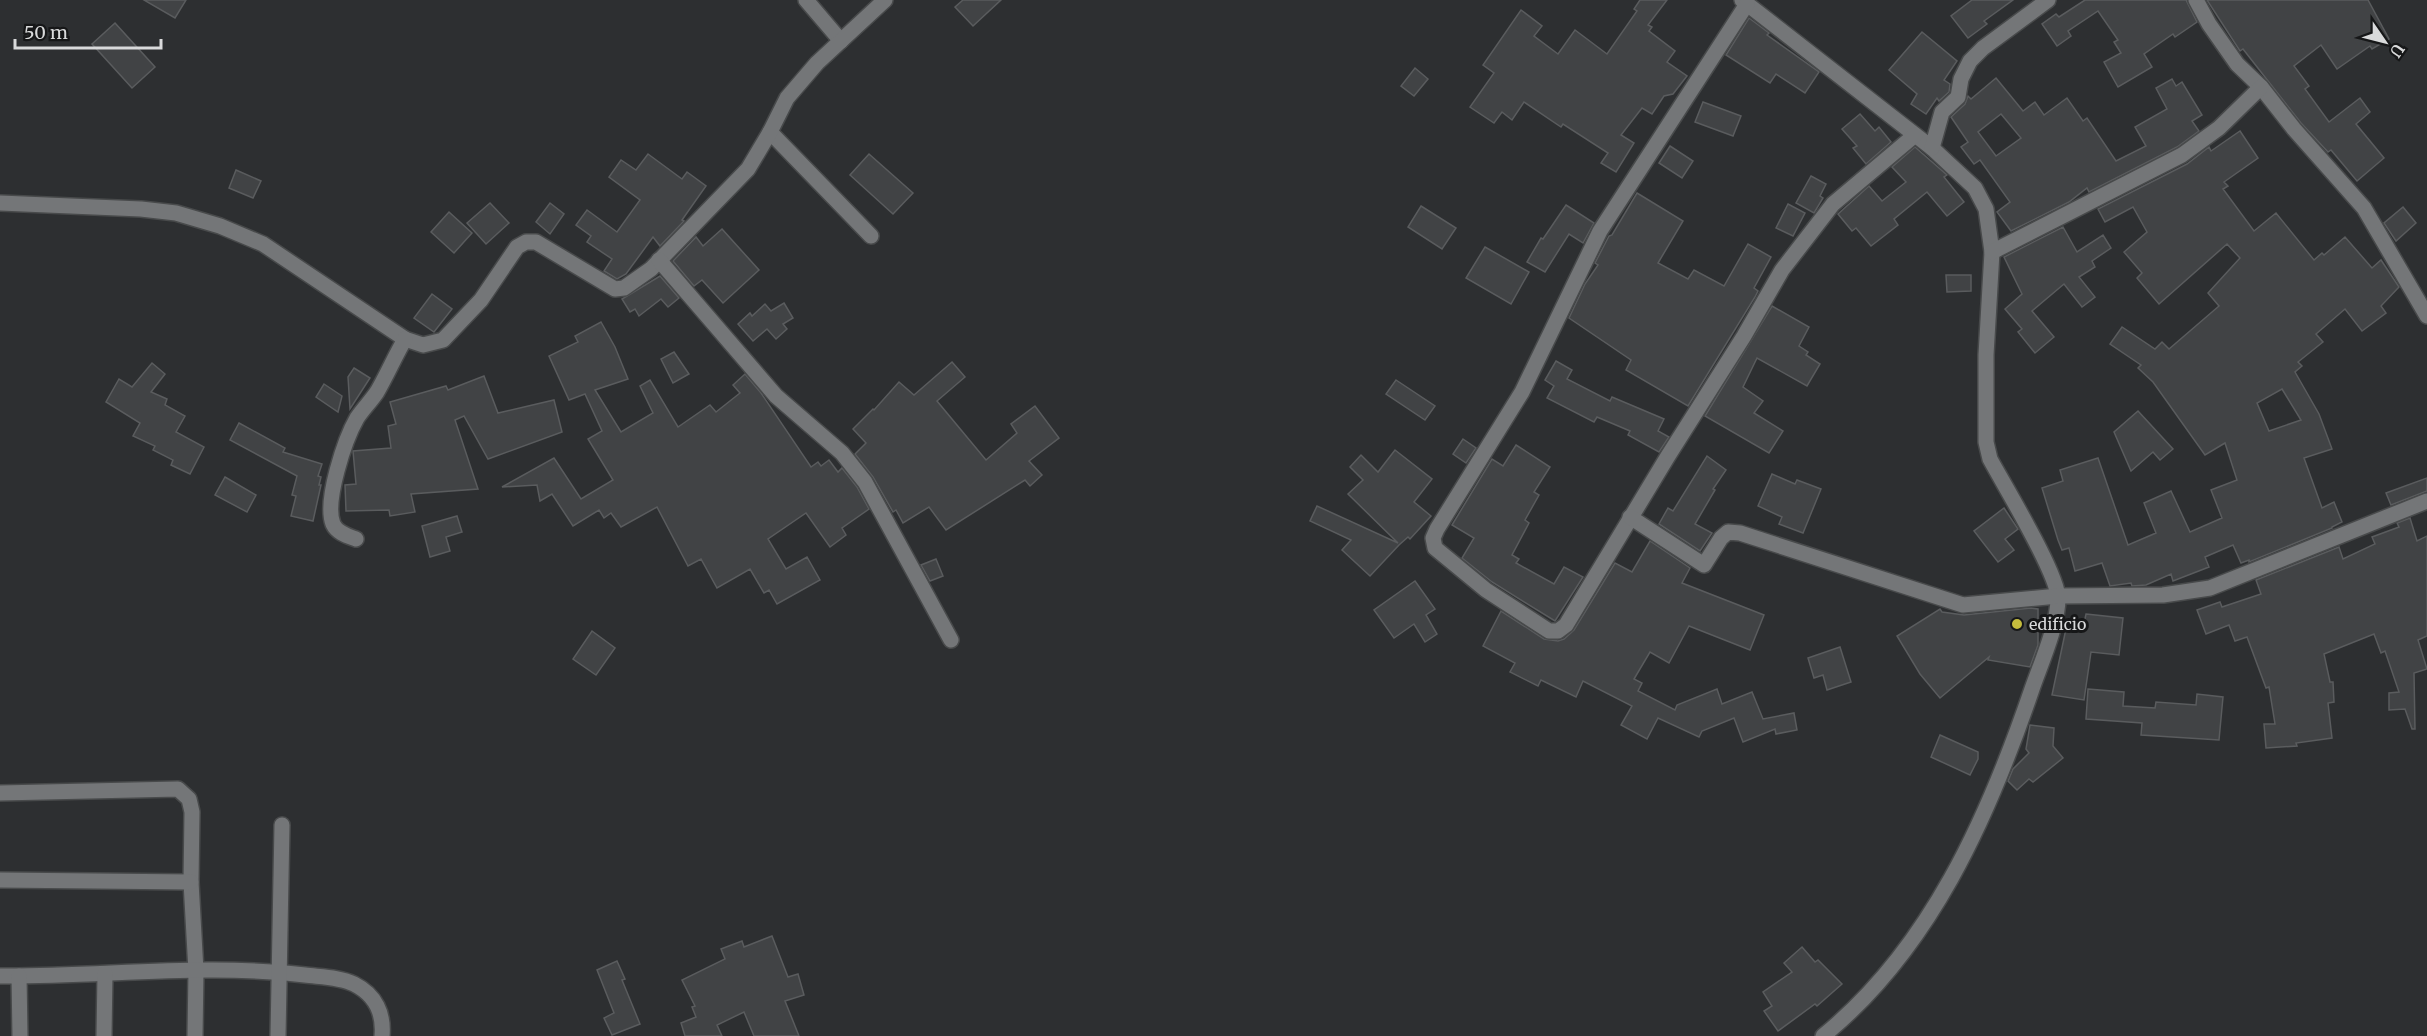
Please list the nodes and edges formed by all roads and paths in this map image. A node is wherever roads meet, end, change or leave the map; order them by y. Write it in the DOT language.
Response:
graph roads {
  1 [pos="806,0"];
  2 [pos="885,0"];
  3 [pos="2048,0"];
  4 [pos="2196,0"];
  5 [pos="1744,2"];
  6 [pos="841,41"];
  7 [pos="2261,87"];
  8 [pos="770,132"];
  9 [pos="1915,135"];
  10 [pos="1932,148"];
  11 [pos="0,203"];
  12 [pos="871,236"];
  13 [pos="1992,252"];
  14 [pos="659,260"];
  15 [pos="2427,316"];
  16 [pos="405,339"];
  17 [pos="2427,501"];
  18 [pos="1630,517"];
  19 [pos="356,539"];
  20 [pos="2058,596"];
  21 [pos="951,640"];
  22 [pos="0,793"];
  23 [pos="282,825"];
  24 [pos="0,880"];
  25 [pos="191,882"];
  26 [pos="196,971"];
  27 [pos="279,972"];
  28 [pos="105,974"];
  29 [pos="0,976"];
  30 [pos="20,976"];
  31 [pos="20,1036"];
  32 [pos="104,1036"];
  33 [pos="195,1036"];
  34 [pos="278,1036"];
  35 [pos="382,1036"];
  36 [pos="1823,1036"];
  1 -- 6 [label="street"];
  2 -- 6 [label="street"];
  3 -- 10 [label="street"];
  4 -- 7 [label="street"];
  5 -- 9 [label="street"];
  5 -- 18 [label="street"];
  6 -- 8 [label="street"];
  7 -- 13 [label="street"];
  7 -- 15 [label="street"];
  8 -- 12 [label="street"];
  8 -- 14 [label="street"];
  9 -- 10 [label="street"];
  9 -- 18 [label="street"];
  10 -- 13 [label="street"];
  11 -- 16 [label="street"];
  13 -- 20 [label="street"];
  14 -- 16 [label="street"];
  14 -- 21 [label="street"];
  16 -- 19 [label="street"];
  17 -- 20 [label="street"];
  18 -- 20 [label="street"];
  20 -- 36 [label="street"];
  22 -- 25 [label="street"];
  23 -- 27 [label="street"];
  24 -- 25 [label="street"];
  25 -- 26 [label="street"];
  26 -- 27 [label="street"];
  26 -- 28 [label="street"];
  26 -- 33 [label="street"];
  27 -- 34 [label="street"];
  27 -- 35 [label="street"];
  28 -- 30 [label="street"];
  28 -- 32 [label="street"];
  29 -- 30 [label="street"];
  30 -- 31 [label="street"];
}
